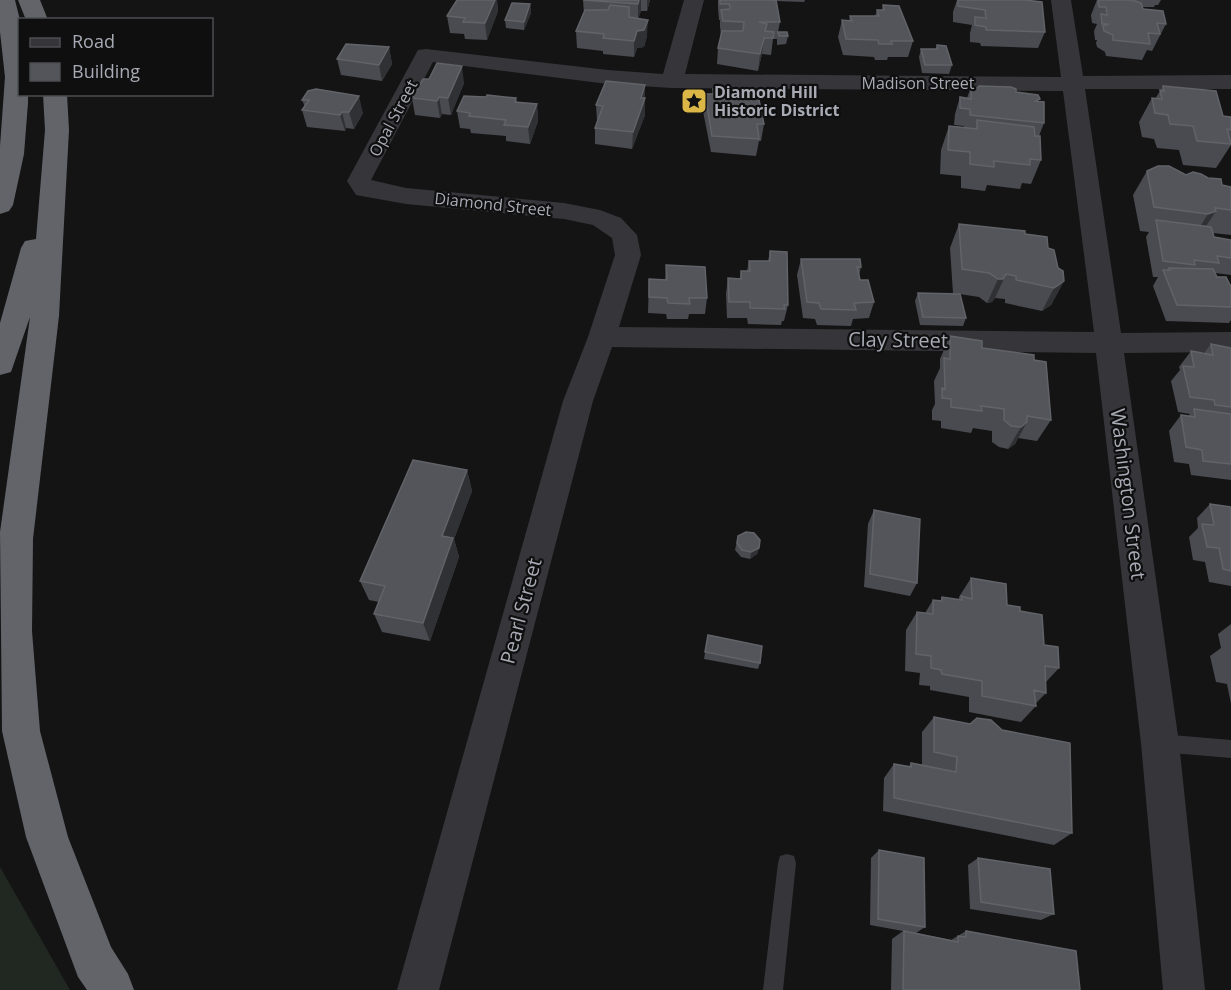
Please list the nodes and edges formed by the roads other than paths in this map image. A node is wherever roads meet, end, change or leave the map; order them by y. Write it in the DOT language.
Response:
graph roads {
  1 [pos="4,0"];
  2 [pos="29,0"];
  3 [pos="694,0"];
  4 [pos="1061,0"];
  5 [pos="36,18"];
  6 [pos="426,55"];
  7 [pos="672,81"];
  8 [pos="1231,82"];
  9 [pos="1072,84"];
  10 [pos="55,96"];
  11 [pos="53,180"];
  12 [pos="359,181"];
  13 [pos="0,205"];
  14 [pos="624,235"];
  15 [pos="602,337"];
  16 [pos="1231,342"];
  17 [pos="1109,343"];
  18 [pos="0,364"];
  19 [pos="1160,743"];
  20 [pos="1231,749"];
  21 [pos="787,863"];
  22 [pos="112,990"];
  23 [pos="418,990"];
  24 [pos="772,990"];
  25 [pos="1184,990"];
  1 -- 13 [label="highway"];
  2 -- 5 [label="highway"];
  3 -- 7 [label="street"];
  4 -- 9 [label="street, Washington Street"];
  6 -- 7 [label="street, Madison Street"];
  6 -- 12 [label="street, Opal Street"];
  7 -- 9 [label="street, Madison Street"];
  8 -- 9 [label="street, Madison Street"];
  9 -- 17 [label="street, Washington Street"];
  10 -- 11 [label="highway"];
  11 -- 18 [label="highway"];
  11 -- 22 [label="highway"];
  12 -- 14 [label="street, Diamond Street"];
  14 -- 15 [label="street, Pearl Street"];
  15 -- 17 [label="street, Clay Street"];
  15 -- 23 [label="street, Pearl Street"];
  16 -- 17 [label="street, Clay Street"];
  17 -- 19 [label="street, Washington Street"];
  19 -- 20 [label="lane"];
  19 -- 25 [label="street, Washington Street"];
  21 -- 24 [label="lane"];
}
